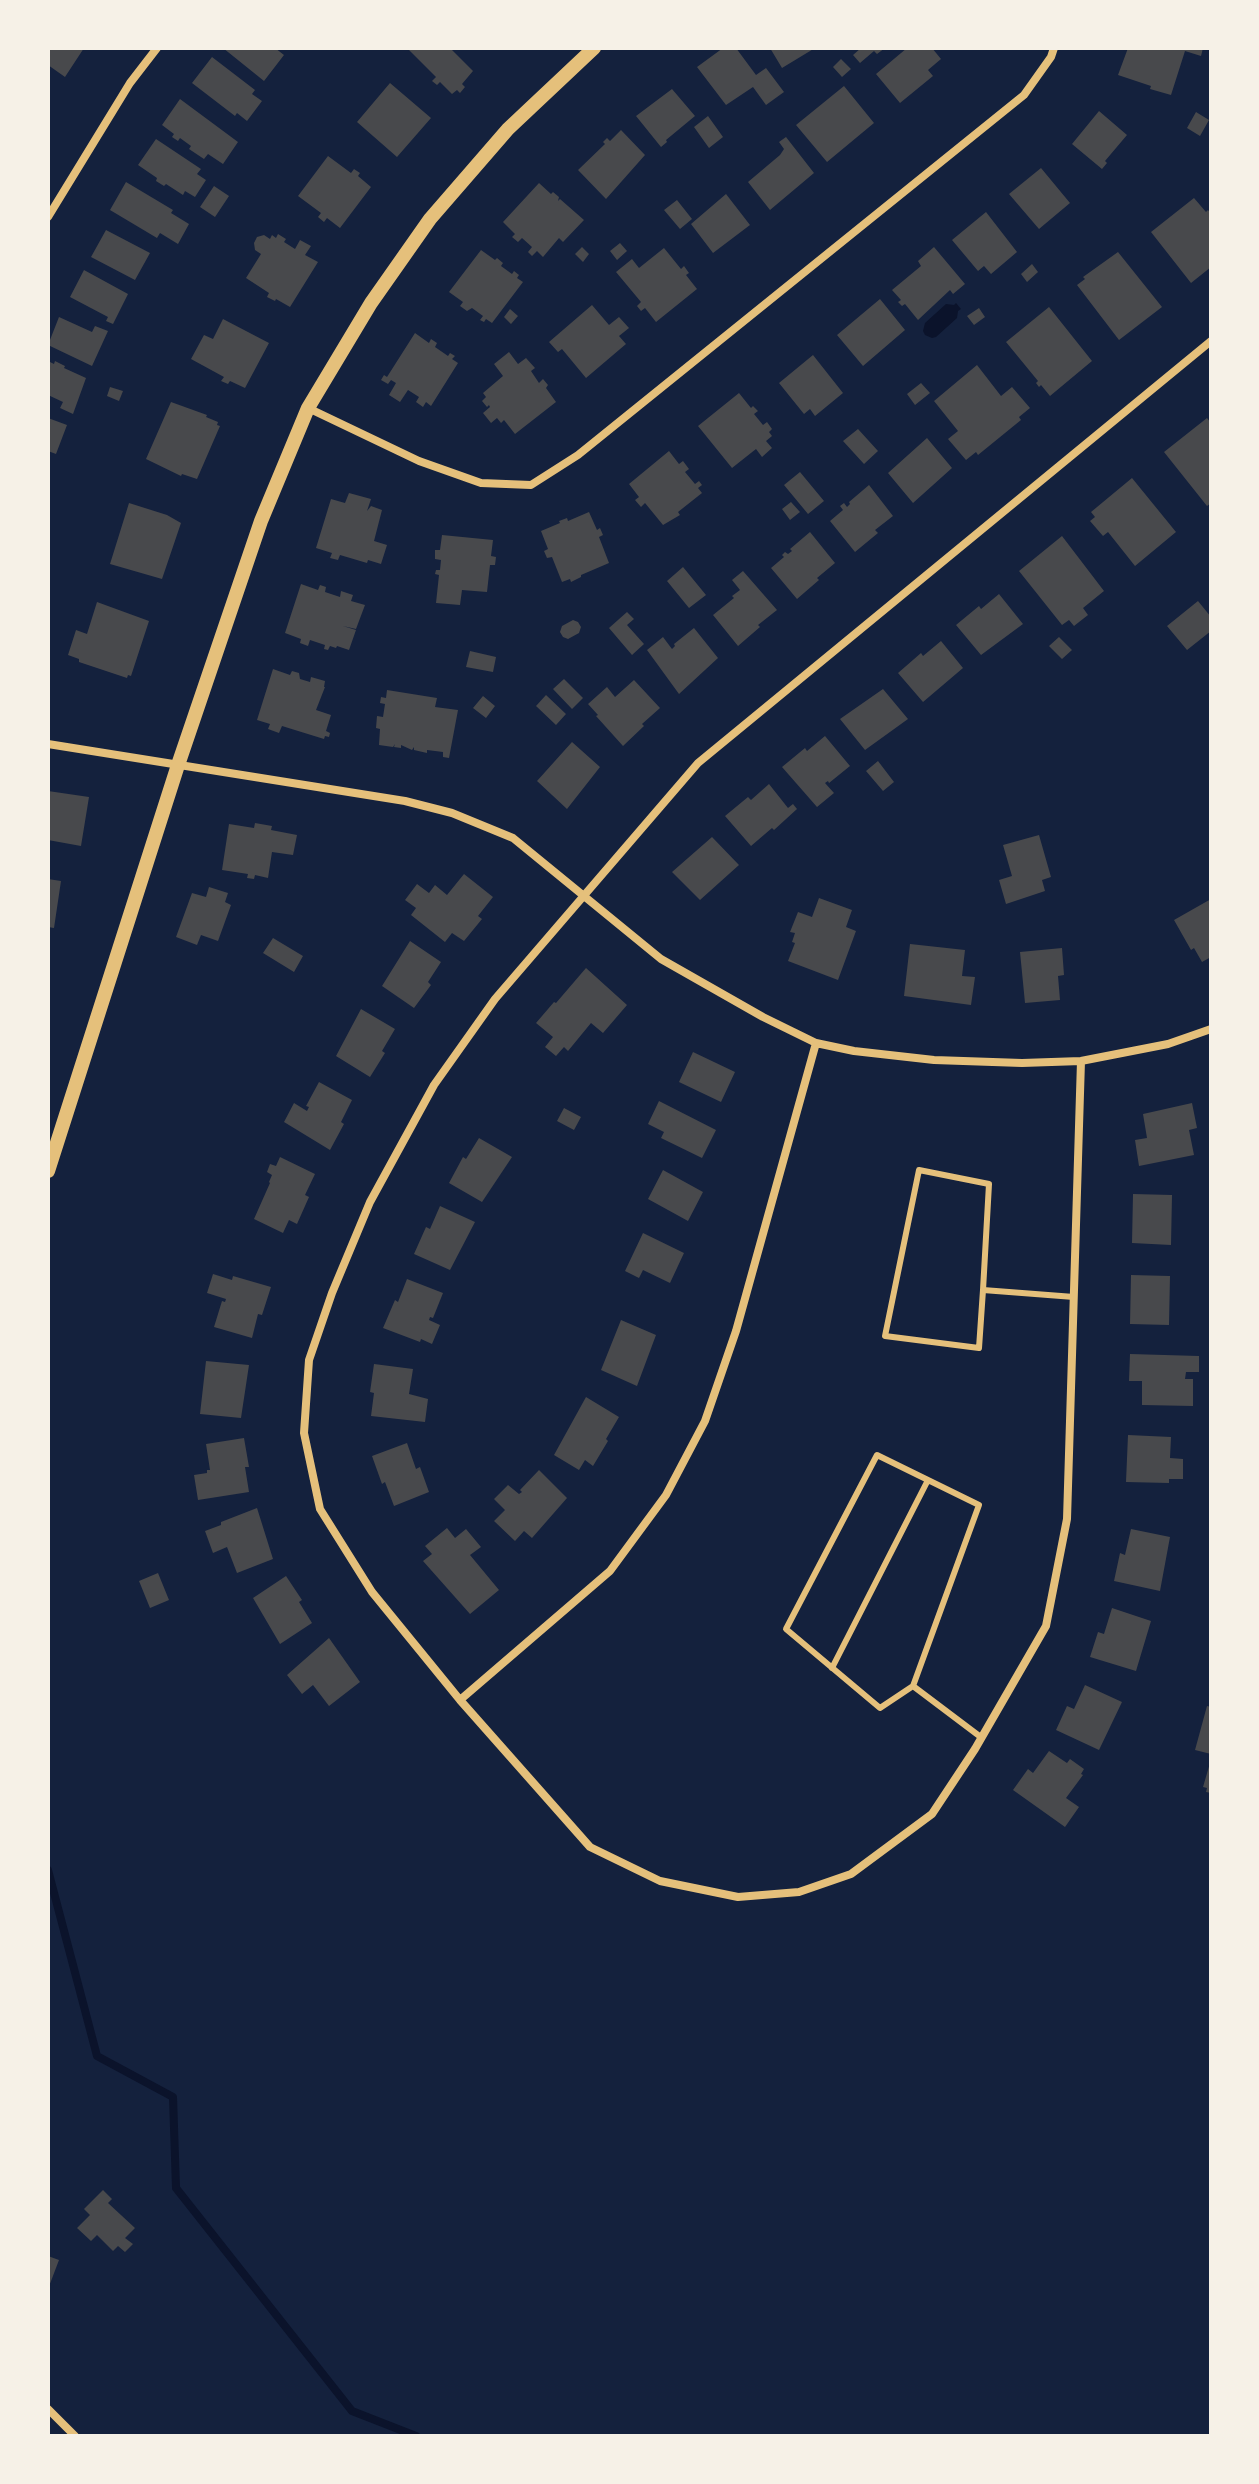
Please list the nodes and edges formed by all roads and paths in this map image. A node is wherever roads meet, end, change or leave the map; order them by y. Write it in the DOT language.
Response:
graph roads {
  1 [pos="157,48"];
  2 [pos="594,48"];
  3 [pos="1054,48"];
  4 [pos="48,217"];
  5 [pos="1211,341"];
  6 [pos="308,408"];
  7 [pos="48,744"];
  8 [pos="178,765"];
  9 [pos="583,894"];
  10 [pos="1211,1029"];
  11 [pos="816,1043"];
  12 [pos="1081,1061"];
  13 [pos="48,1171"];
  14 [pos="983,1290"];
  15 [pos="1074,1297"];
  16 [pos="928,1480"];
  17 [pos="832,1668"];
  18 [pos="913,1686"];
  19 [pos="460,1700"];
  20 [pos="982,1738"];
  21 [pos="48,2409"];
  22 [pos="75,2436"];
  1 -- 4 [label="street"];
  2 -- 6 [label="street"];
  3 -- 6 [label="street"];
  5 -- 9 [label="street"];
  6 -- 8 [label="street"];
  7 -- 8 [label="street"];
  8 -- 9 [label="street"];
  8 -- 13 [label="street"];
  9 -- 11 [label="street"];
  9 -- 19 [label="street"];
  10 -- 12 [label="street"];
  11 -- 12 [label="street"];
  11 -- 19 [label="street"];
  12 -- 15 [label="street"];
  14 -- 14 [label="lane"];
  14 -- 15 [label="lane"];
  15 -- 20 [label="street"];
  16 -- 17 [label="lane"];
  16 -- 17 [label="lane"];
  16 -- 18 [label="lane"];
  17 -- 18 [label="lane"];
  18 -- 20 [label="lane"];
  19 -- 20 [label="street"];
  21 -- 22 [label="street"];
}
